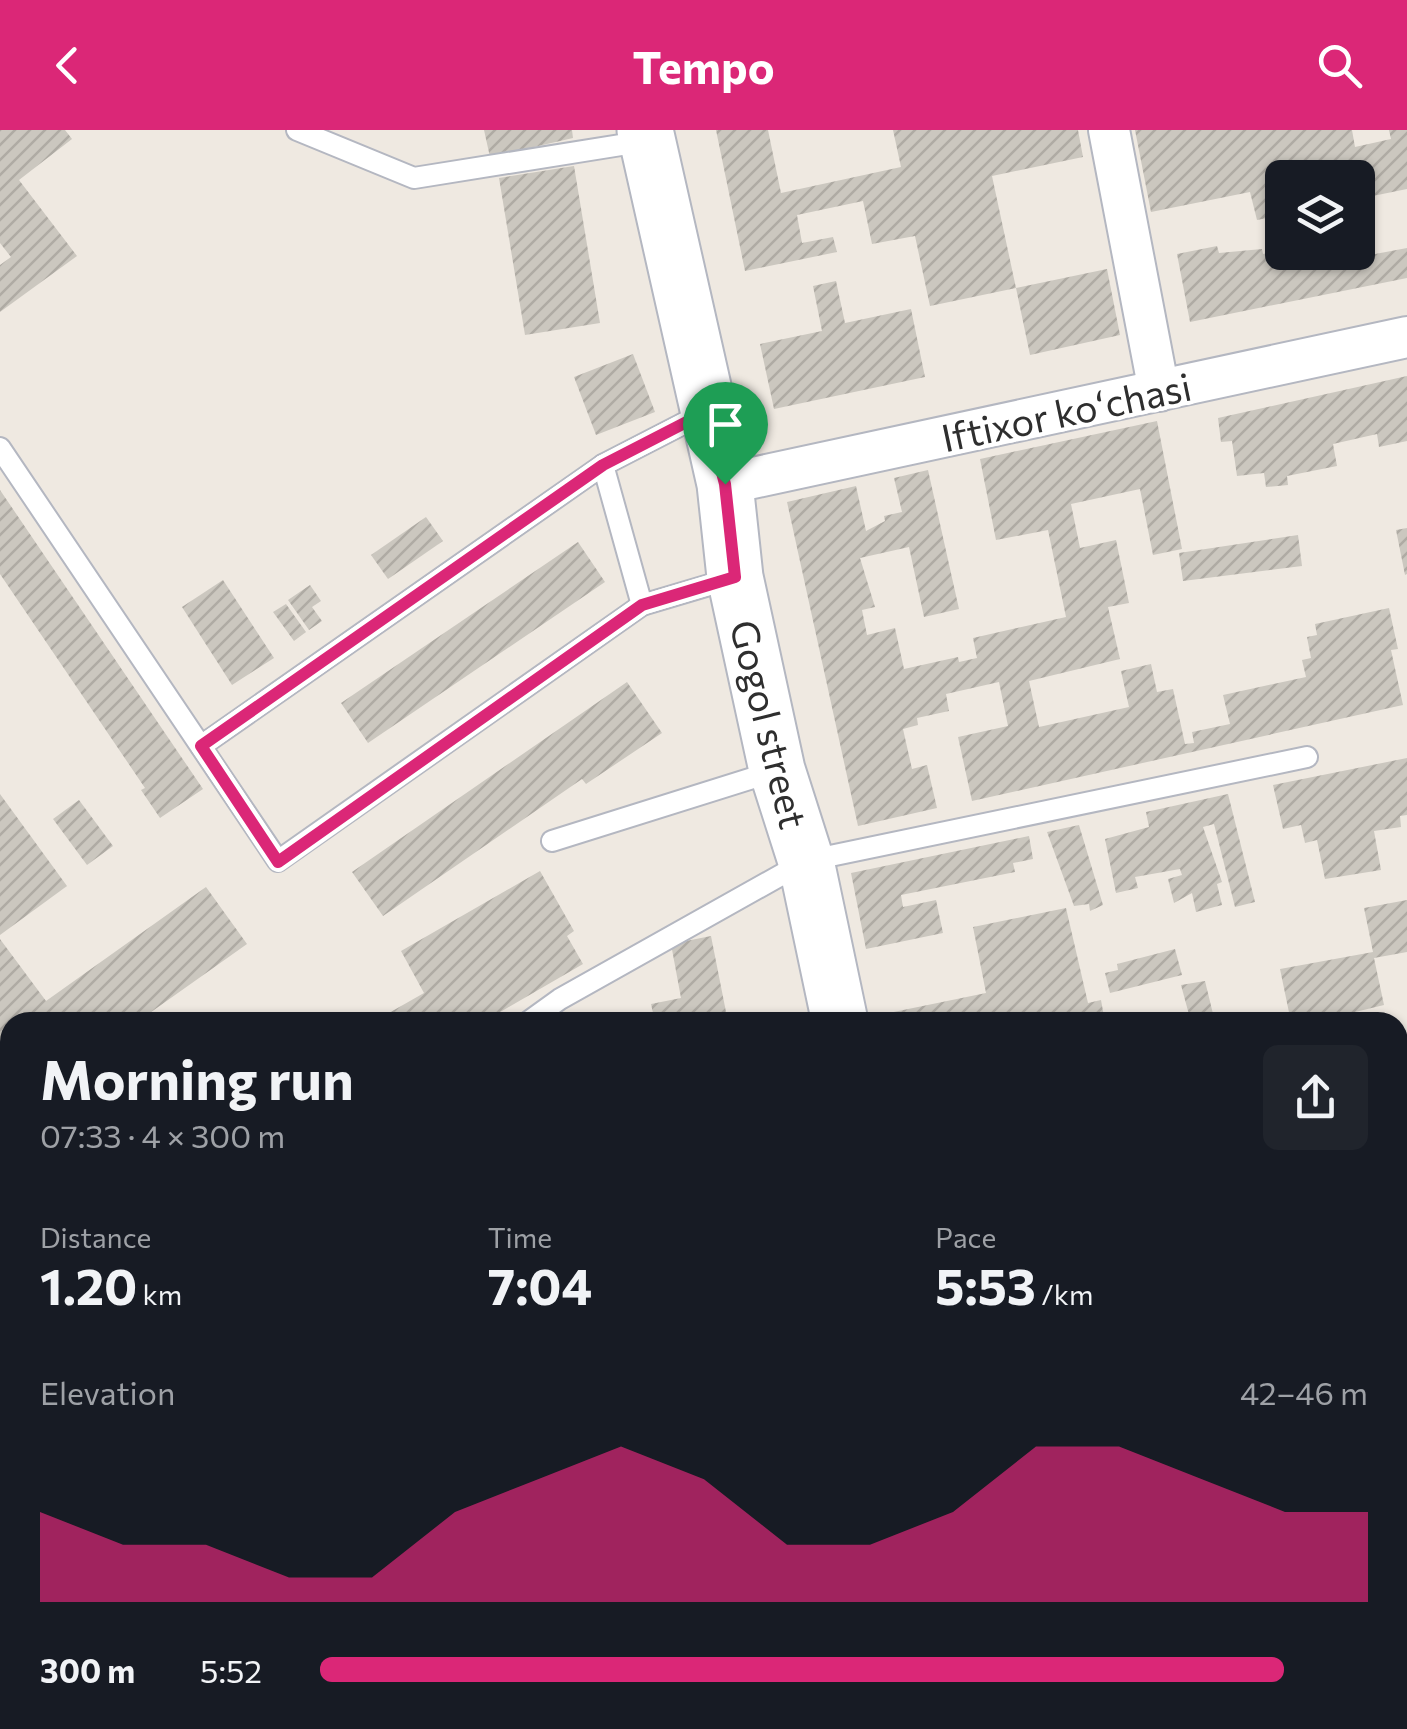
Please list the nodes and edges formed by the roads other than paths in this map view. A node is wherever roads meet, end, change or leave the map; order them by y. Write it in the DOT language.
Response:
graph roads {
  1 [pos="297,130"];
  2 [pos="1109,130"];
  3 [pos="646,136"];
  4 [pos="1407,337"];
  5 [pos="1158,391"];
  6 [pos="706,412"];
  7 [pos="0,448"];
  8 [pos="603,465"];
  9 [pos="725,484"];
  10 [pos="735,577"];
  11 [pos="642,605"];
  12 [pos="201,746"];
  13 [pos="1307,757"];
  14 [pos="776,770"];
  15 [pos="552,840"];
  16 [pos="806,861"];
  17 [pos="543,1012"];
  18 [pos="838,1012"];
  1 -- 3 [label="lane"];
  2 -- 5 [label="street"];
  3 -- 6 [label="main road, Gogol street"];
  4 -- 5 [label="street, Iftixor koʻchasi"];
  5 -- 9 [label="street, Iftixor koʻchasi"];
  6 -- 8 [label="lane"];
  6 -- 9 [label="main road, Gogol street"];
  7 -- 12 [label="lane"];
  8 -- 11 [label="lane"];
  8 -- 12 [label="lane"];
  9 -- 10 [label="main road, Gogol street"];
  10 -- 11 [label="lane"];
  10 -- 14 [label="main road, Gogol street"];
  11 -- 12 [label="lane"];
  13 -- 16 [label="lane"];
  14 -- 15 [label="lane"];
  14 -- 16 [label="main road, Gogol street"];
  16 -- 17 [label="lane"];
  16 -- 18 [label="main road, Gogol street"];
}
